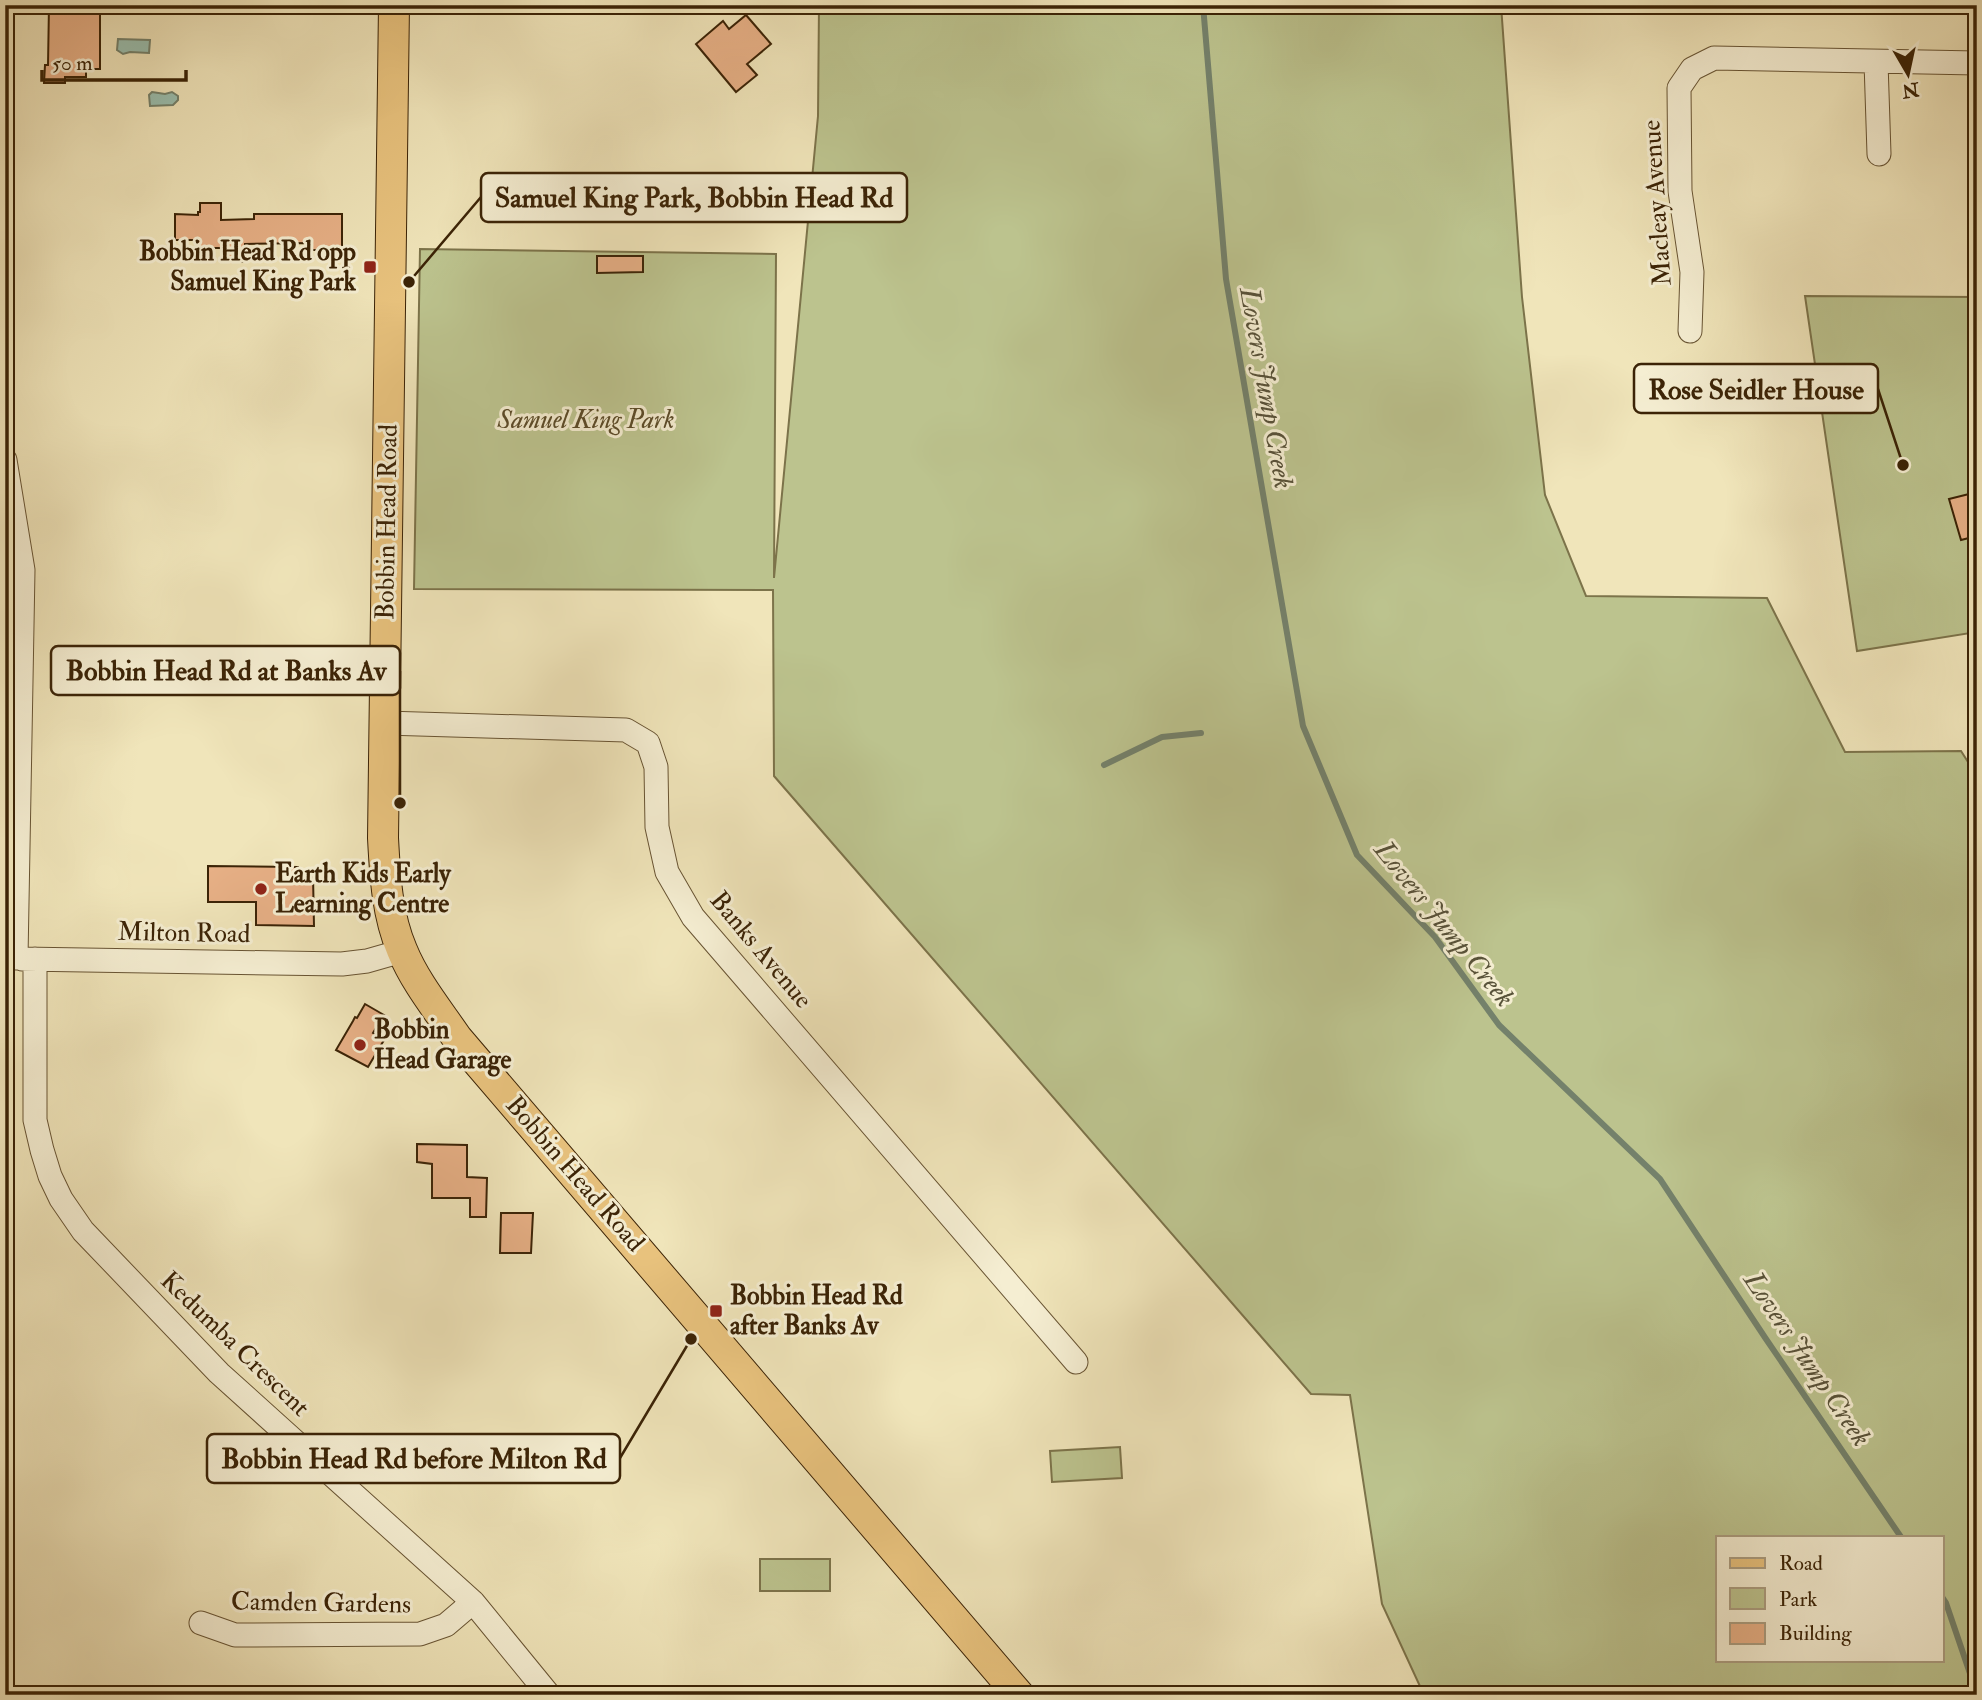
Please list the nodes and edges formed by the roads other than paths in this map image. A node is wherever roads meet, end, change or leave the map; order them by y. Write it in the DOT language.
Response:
graph roads {
  1 [pos="394,5"];
  2 [pos="1876,62"];
  3 [pos="1977,63"];
  4 [pos="1878,154"];
  5 [pos="1690,331"];
  6 [pos="5,460"];
  7 [pos="385,723"];
  8 [pos="402,951"];
  9 [pos="19,958"];
  10 [pos="1076,1362"];
  11 [pos="473,1602"];
  12 [pos="201,1623"];
  13 [pos="549,1695"];
  14 [pos="1019,1695"];
  1 -- 7 [label="main road, Bobbin Head Road"];
  2 -- 3 [label="street, Macleay Avenue"];
  2 -- 4 [label="street"];
  2 -- 5 [label="street, Macleay Avenue"];
  6 -- 9 [label="street, Kedumba Crescent"];
  7 -- 8 [label="main road, Bobbin Head Road"];
  7 -- 10 [label="street, Banks Avenue"];
  8 -- 9 [label="street, Milton Road"];
  8 -- 14 [label="main road, Bobbin Head Road"];
  9 -- 11 [label="street, Kedumba Crescent"];
  11 -- 12 [label="street, Camden Gardens"];
  11 -- 13 [label="street, Kedumba Crescent"];
}
